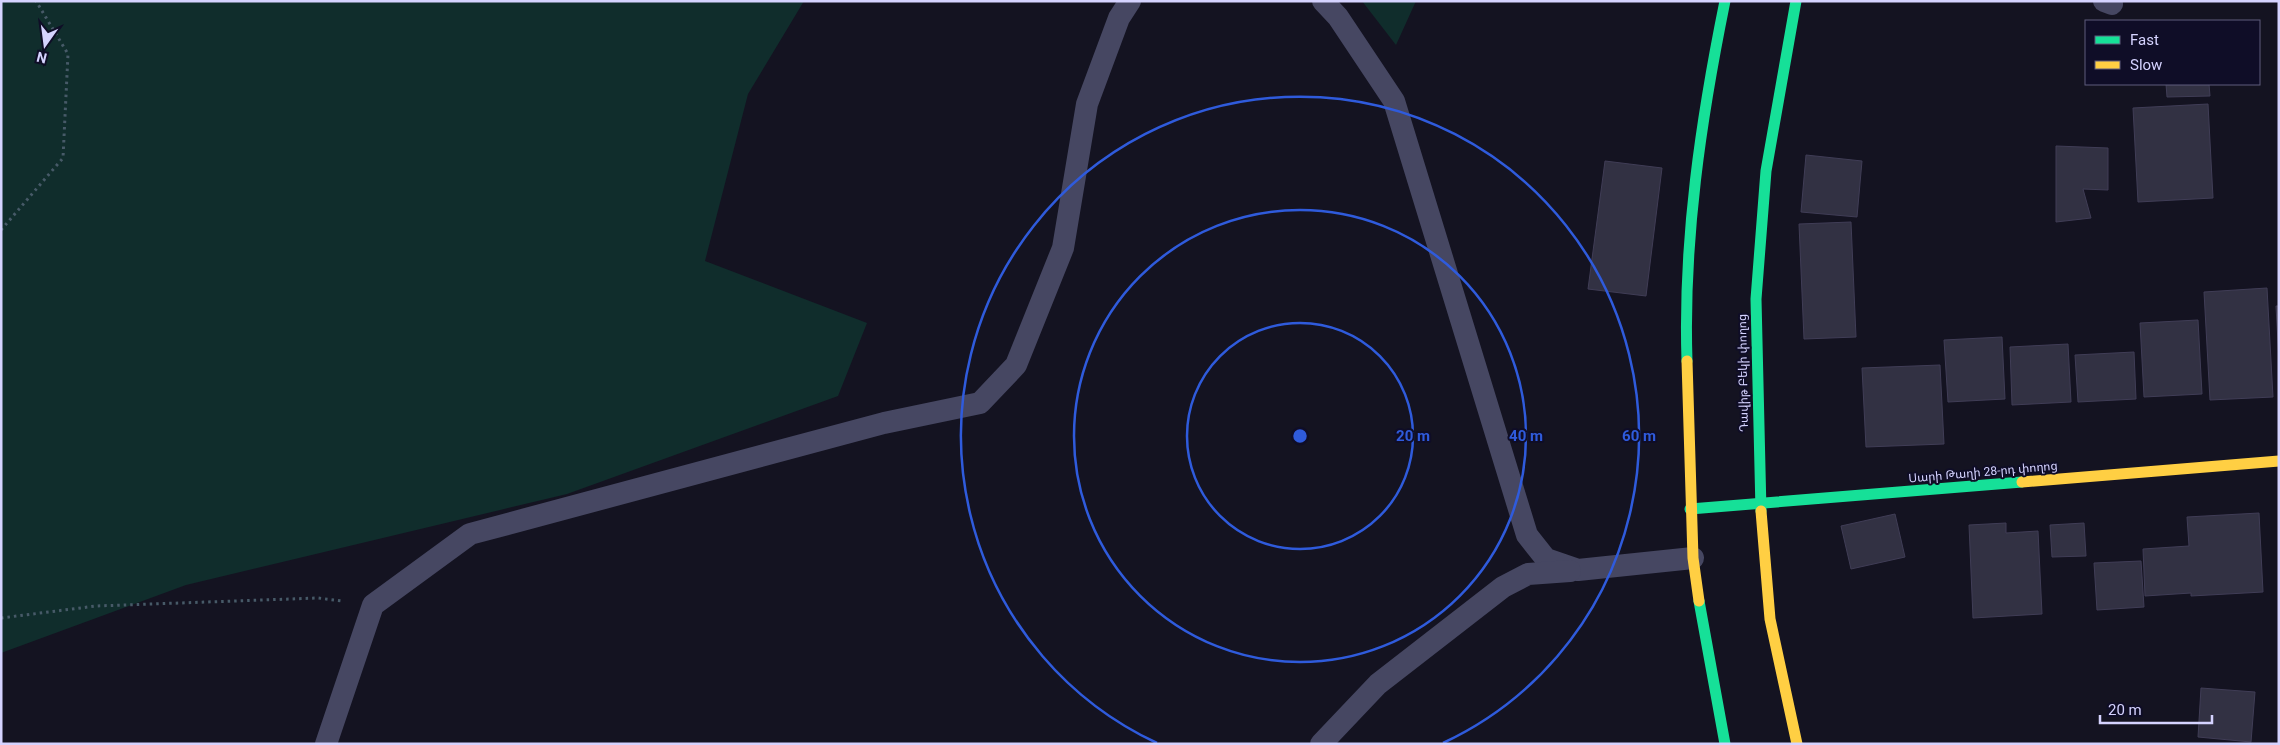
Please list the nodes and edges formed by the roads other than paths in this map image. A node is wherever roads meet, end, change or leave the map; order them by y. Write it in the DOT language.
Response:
graph roads {
  1 [pos="1130,1"];
  2 [pos="1323,1"];
  3 [pos="1725,1"];
  4 [pos="1796,1"];
  5 [pos="2279,461"];
  6 [pos="1760,504"];
  7 [pos="1690,509"];
  8 [pos="1693,558"];
  9 [pos="1578,570"];
  10 [pos="326,744"];
  11 [pos="1321,744"];
  12 [pos="1725,744"];
  13 [pos="1797,744"];
  1 -- 10 [label="lane"];
  2 -- 9 [label="lane"];
  3 -- 7 [label="main road"];
  4 -- 6 [label="main road, Դավիթ Բեկի փողոց"];
  5 -- 6 [label="main road, Սարի Թաղի 28-րդ փողոց"];
  6 -- 7 [label="main road, Սարի Թաղի 28-րդ փողոց"];
  6 -- 13 [label="main road, Դավիթ Բեկի փողոց"];
  7 -- 8 [label="main road"];
  8 -- 9 [label="lane"];
  8 -- 12 [label="main road"];
  9 -- 11 [label="lane"];
}
